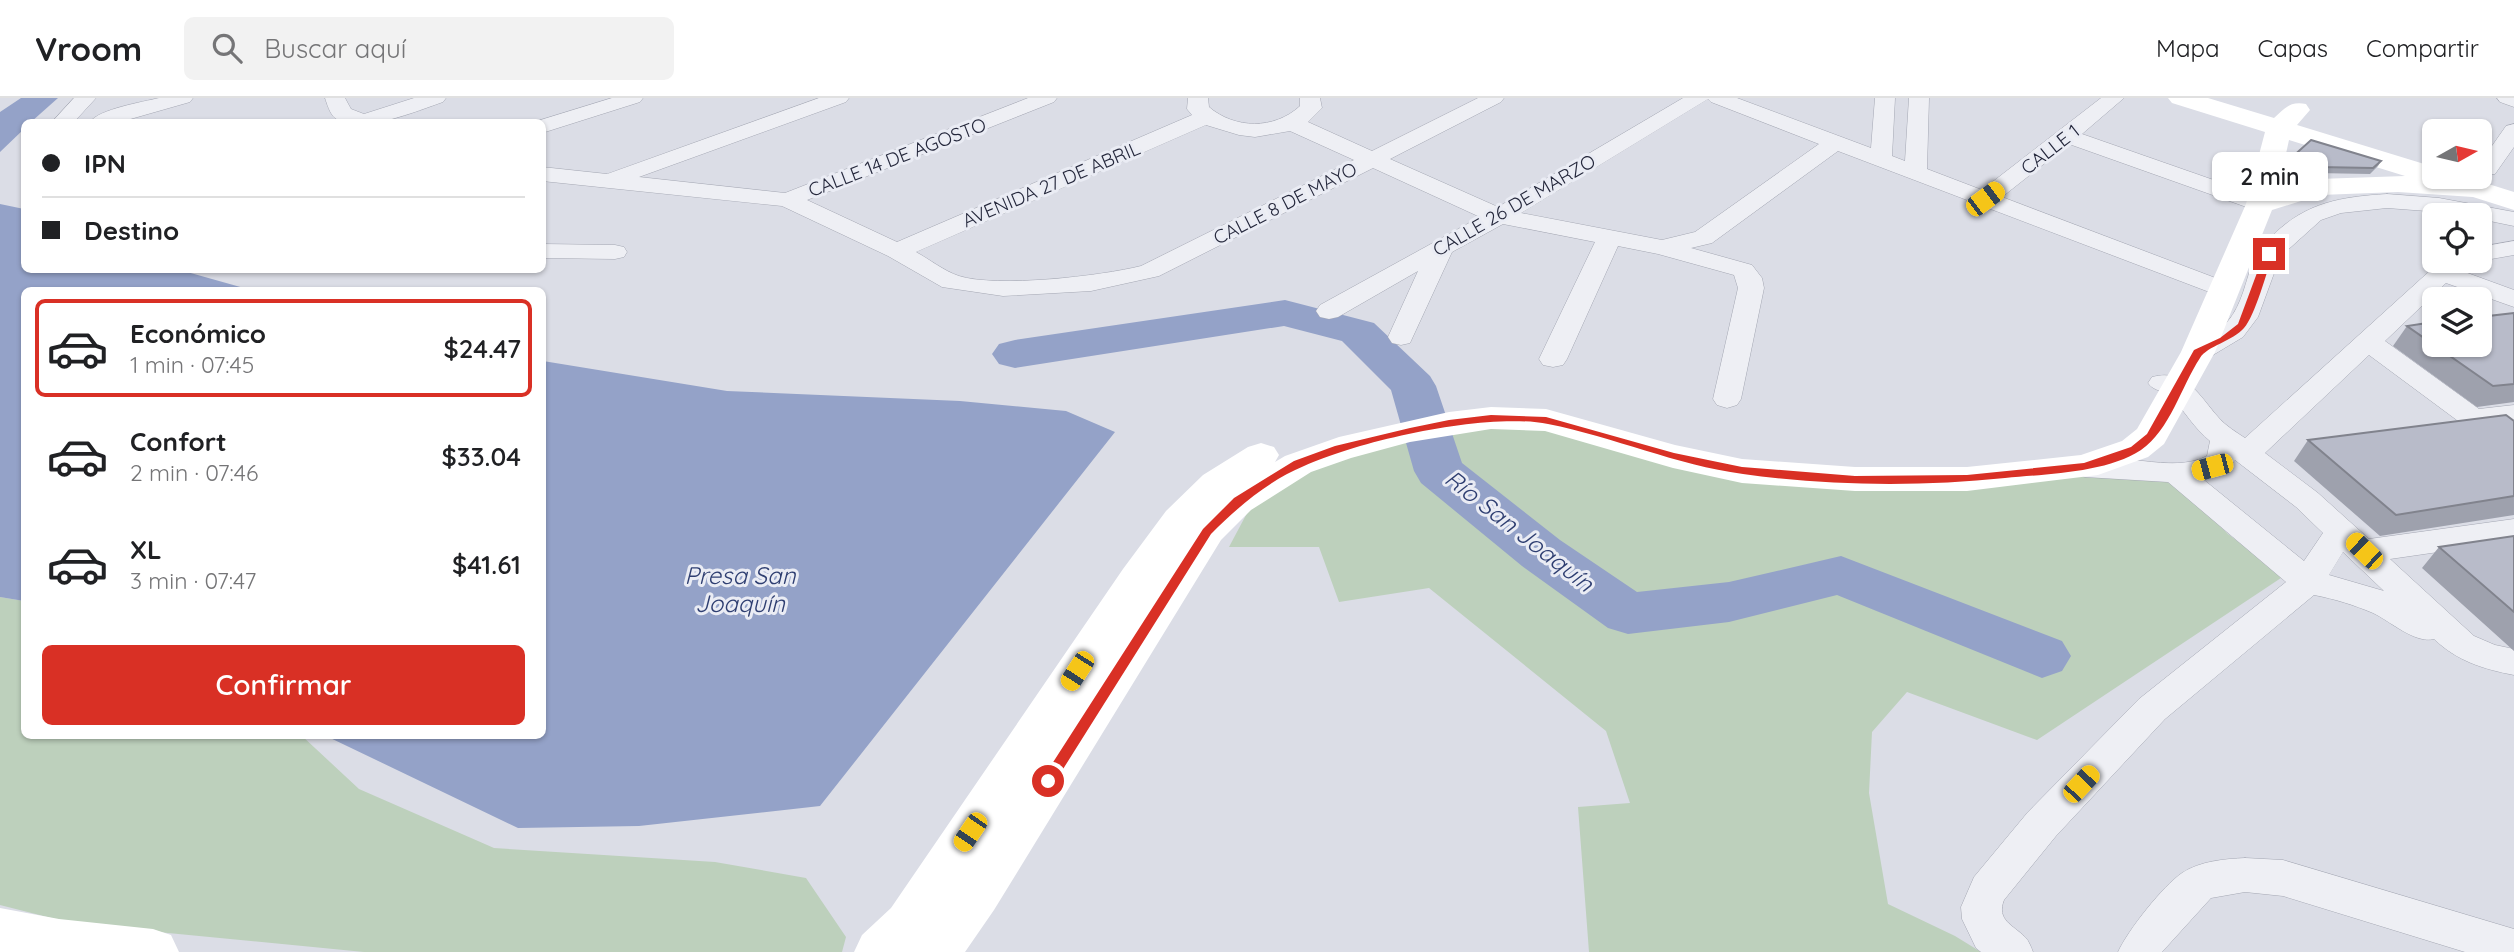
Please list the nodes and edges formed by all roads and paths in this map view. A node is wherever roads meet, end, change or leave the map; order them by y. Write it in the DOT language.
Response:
graph roads {
  1 [pos="86,98"];
  2 [pos="183,98"];
  3 [pos="335,98"];
  4 [pos="436,98"];
  5 [pos="633,98"];
  6 [pos="839,98"];
  7 [pos="1047,98"];
  8 [pos="1310,98"];
  9 [pos="1494,98"];
  10 [pos="1698,98"];
  11 [pos="1718,98"];
  12 [pos="1885,98"];
  13 [pos="1919,98"];
  14 [pos="2114,98"];
  15 [pos="2182,98"];
  16 [pos="2256,98"];
  17 [pos="2507,98"];
  18 [pos="2514,101"];
  19 [pos="151,110"];
  20 [pos="110,112"];
  21 [pos="1209,114"];
  22 [pos="65,119"];
  23 [pos="358,119"];
  24 [pos="374,119"];
  25 [pos="2288,119"];
  26 [pos="1291,124"];
  27 [pos="546,126"];
  28 [pos="2514,131"];
  29 [pos="2067,136"];
  30 [pos="1836,142"];
  31 [pos="2422,150"];
  32 [pos="1881,159"];
  33 [pos="1371,160"];
  34 [pos="2492,160"];
  35 [pos="2422,171"];
  36 [pos="1916,173"];
  37 [pos="546,174"];
  38 [pos="2492,176"];
  39 [pos="2514,178"];
  40 [pos="608,181"];
  41 [pos="2422,181"];
  42 [pos="2492,184"];
  43 [pos="1985,199"];
  44 [pos="787,200"];
  45 [pos="2514,201"];
  46 [pos="2260,204"];
  47 [pos="1499,216"];
  48 [pos="2514,219"];
  49 [pos="1609,239"];
  50 [pos="1442,247"];
  51 [pos="1661,247"];
  52 [pos="2514,248"];
  53 [pos="546,251"];
  54 [pos="615,252"];
  55 [pos="2492,252"];
  56 [pos="907,257"];
  57 [pos="2445,273"];
  58 [pos="2463,273"];
  59 [pos="2217,287"];
  60 [pos="2514,299"];
  61 [pos="1329,311"];
  62 [pos="1401,337"];
  63 [pos="2370,342"];
  64 [pos="2198,352"];
  65 [pos="1553,359"];
  66 [pos="2171,386"];
  67 [pos="1727,399"];
  68 [pos="2514,414"];
  69 [pos="1424,418"];
  70 [pos="2474,418"];
  71 [pos="2236,445"];
  72 [pos="2514,448"];
  73 [pos="2085,467"];
  74 [pos="2179,474"];
  75 [pos="2514,530"];
  76 [pos="2353,541"];
  77 [pos="2308,582"];
  78 [pos="2462,645"];
  79 [pos="2514,662"];
  80 [pos="0,931"];
  81 [pos="0,948"];
  82 [pos="2514,948"];
  83 [pos="42,949"];
  84 [pos="153,952"];
  85 [pos="880,952"];
  86 [pos="935,952"];
  87 [pos="2012,952"];
  88 [pos="2139,952"];
  1 -- 22 [label="street"];
  2 -- 19 [label="street"];
  3 -- 23 [label="street"];
  4 -- 24 [label="street"];
  5 -- 27 [label="street"];
  6 -- 40 [label="street"];
  7 -- 44 [label="street, CALLE 14 DE AGOSTO"];
  8 -- 26 [label="street"];
  9 -- 33 [label="street, CALLE 8 DE MAYO"];
  10 -- 47 [label="street, CALLE 26 DE MARZO"];
  11 -- 30 [label="street"];
  12 -- 32 [label="street"];
  13 -- 36 [label="street"];
  14 -- 29 [label="street, CALLE 1"];
  15 -- 25 [label="street"];
  16 -- 25 [label="street"];
  17 -- 18 [label="street"];
  19 -- 20 [label="street"];
  21 -- 26 [label="street"];
  21 -- 56 [label="street, AVENIDA 27 DE ABRIL"];
  25 -- 31 [label="street"];
  25 -- 35 [label="street"];
  25 -- 46 [label="street"];
  26 -- 33 [label="street"];
  28 -- 34 [label="street"];
  29 -- 43 [label="street, CALLE 1"];
  29 -- 46 [label="street"];
  30 -- 32 [label="street"];
  30 -- 51 [label="street"];
  32 -- 36 [label="street"];
  33 -- 47 [label="street"];
  33 -- 56 [label="street, CALLE 8 DE MAYO"];
  36 -- 43 [label="street"];
  37 -- 40 [label="street"];
  38 -- 39 [label="street"];
  40 -- 44 [label="street"];
  41 -- 46 [label="street"];
  42 -- 45 [label="street"];
  43 -- 59 [label="street"];
  44 -- 56 [label="street, CALLE 8 DE MAYO"];
  46 -- 59 [label="street"];
  47 -- 49 [label="street"];
  47 -- 50 [label="street, CALLE 26 DE MARZO"];
  48 -- 64 [label="street"];
  49 -- 51 [label="street"];
  49 -- 65 [label="street"];
  50 -- 61 [label="street, CALLE 26 DE MARZO"];
  50 -- 62 [label="street"];
  51 -- 67 [label="street"];
  52 -- 55 [label="street"];
  53 -- 54 [label="street"];
  57 -- 63 [label="street"];
  58 -- 60 [label="street"];
  59 -- 64 [label="street"];
  59 -- 66 [label="street"];
  63 -- 70 [label="street"];
  63 -- 71 [label="street"];
  64 -- 66 [label="street"];
  66 -- 69 [label="street"];
  66 -- 71 [label="street"];
  66 -- 73 [label="street"];
  68 -- 70 [label="street"];
  69 -- 73 [label="street"];
  69 -- 85 [label="street"];
  69 -- 86 [label="street"];
  70 -- 72 [label="street"];
  71 -- 74 [label="street"];
  71 -- 76 [label="street"];
  73 -- 74 [label="street"];
  74 -- 77 [label="street"];
  75 -- 76 [label="street"];
  76 -- 77 [label="street"];
  76 -- 78 [label="street"];
  77 -- 78 [label="street"];
  77 -- 87 [label="street"];
  78 -- 79 [label="street"];
  80 -- 83 [label="street"];
  81 -- 83 [label="street"];
  82 -- 88 [label="street"];
  83 -- 84 [label="street"];
}
